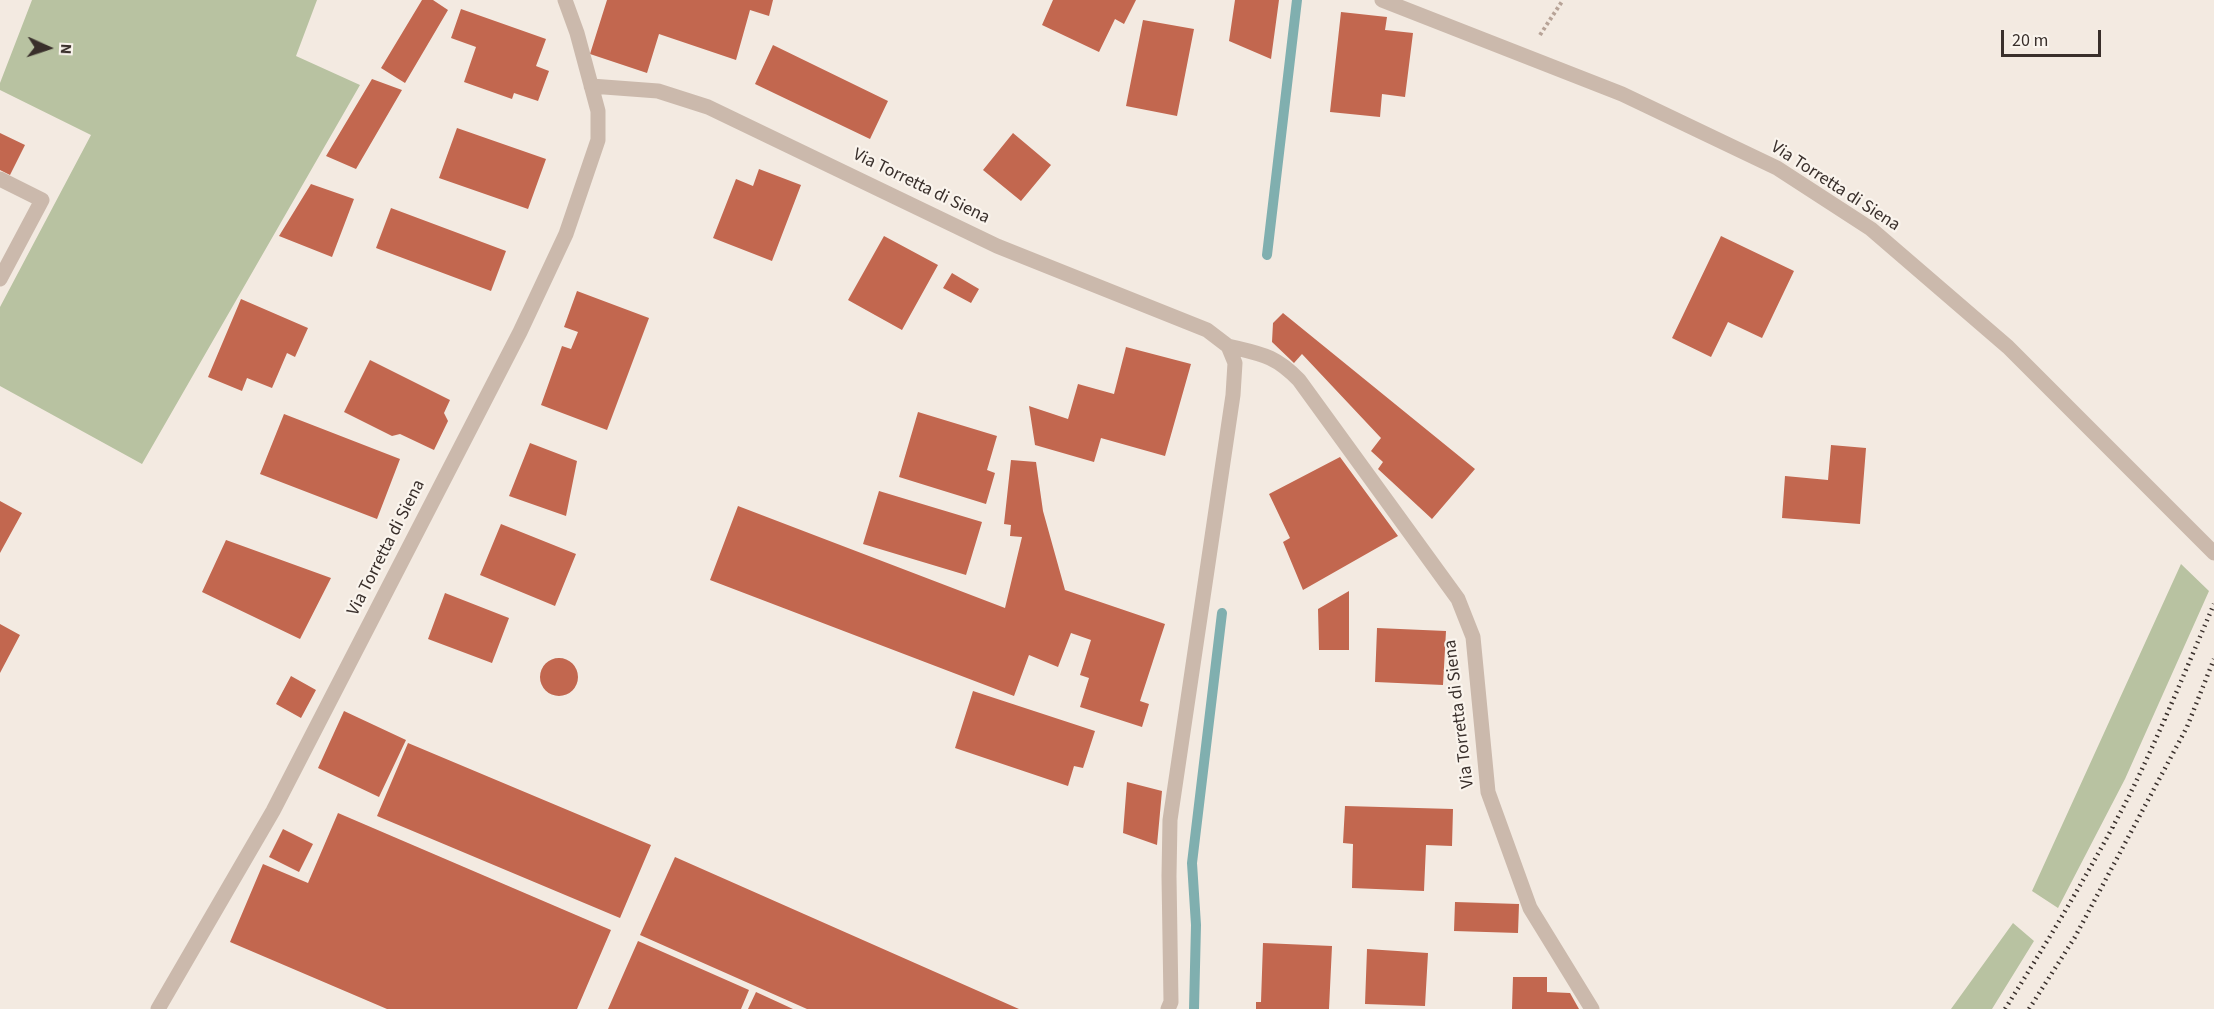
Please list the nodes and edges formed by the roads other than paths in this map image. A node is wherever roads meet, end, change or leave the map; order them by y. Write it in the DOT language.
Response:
graph roads {
  1 [pos="564,0"];
  2 [pos="1382,0"];
  3 [pos="591,86"];
  4 [pos="0,179"];
  5 [pos="0,279"];
  6 [pos="1228,346"];
  7 [pos="2209,548"];
  8 [pos="158,1009"];
  9 [pos="1168,1009"];
  10 [pos="1592,1009"];
  1 -- 3 [label="street, Via Torretta di Siena"];
  2 -- 7 [label="street, Via Torretta di Siena"];
  3 -- 6 [label="street, Via Torretta di Siena"];
  3 -- 8 [label="street, Via Torretta di Siena"];
  4 -- 5 [label="street"];
  6 -- 9 [label="street"];
  6 -- 10 [label="street, Via Torretta di Siena"];
}
